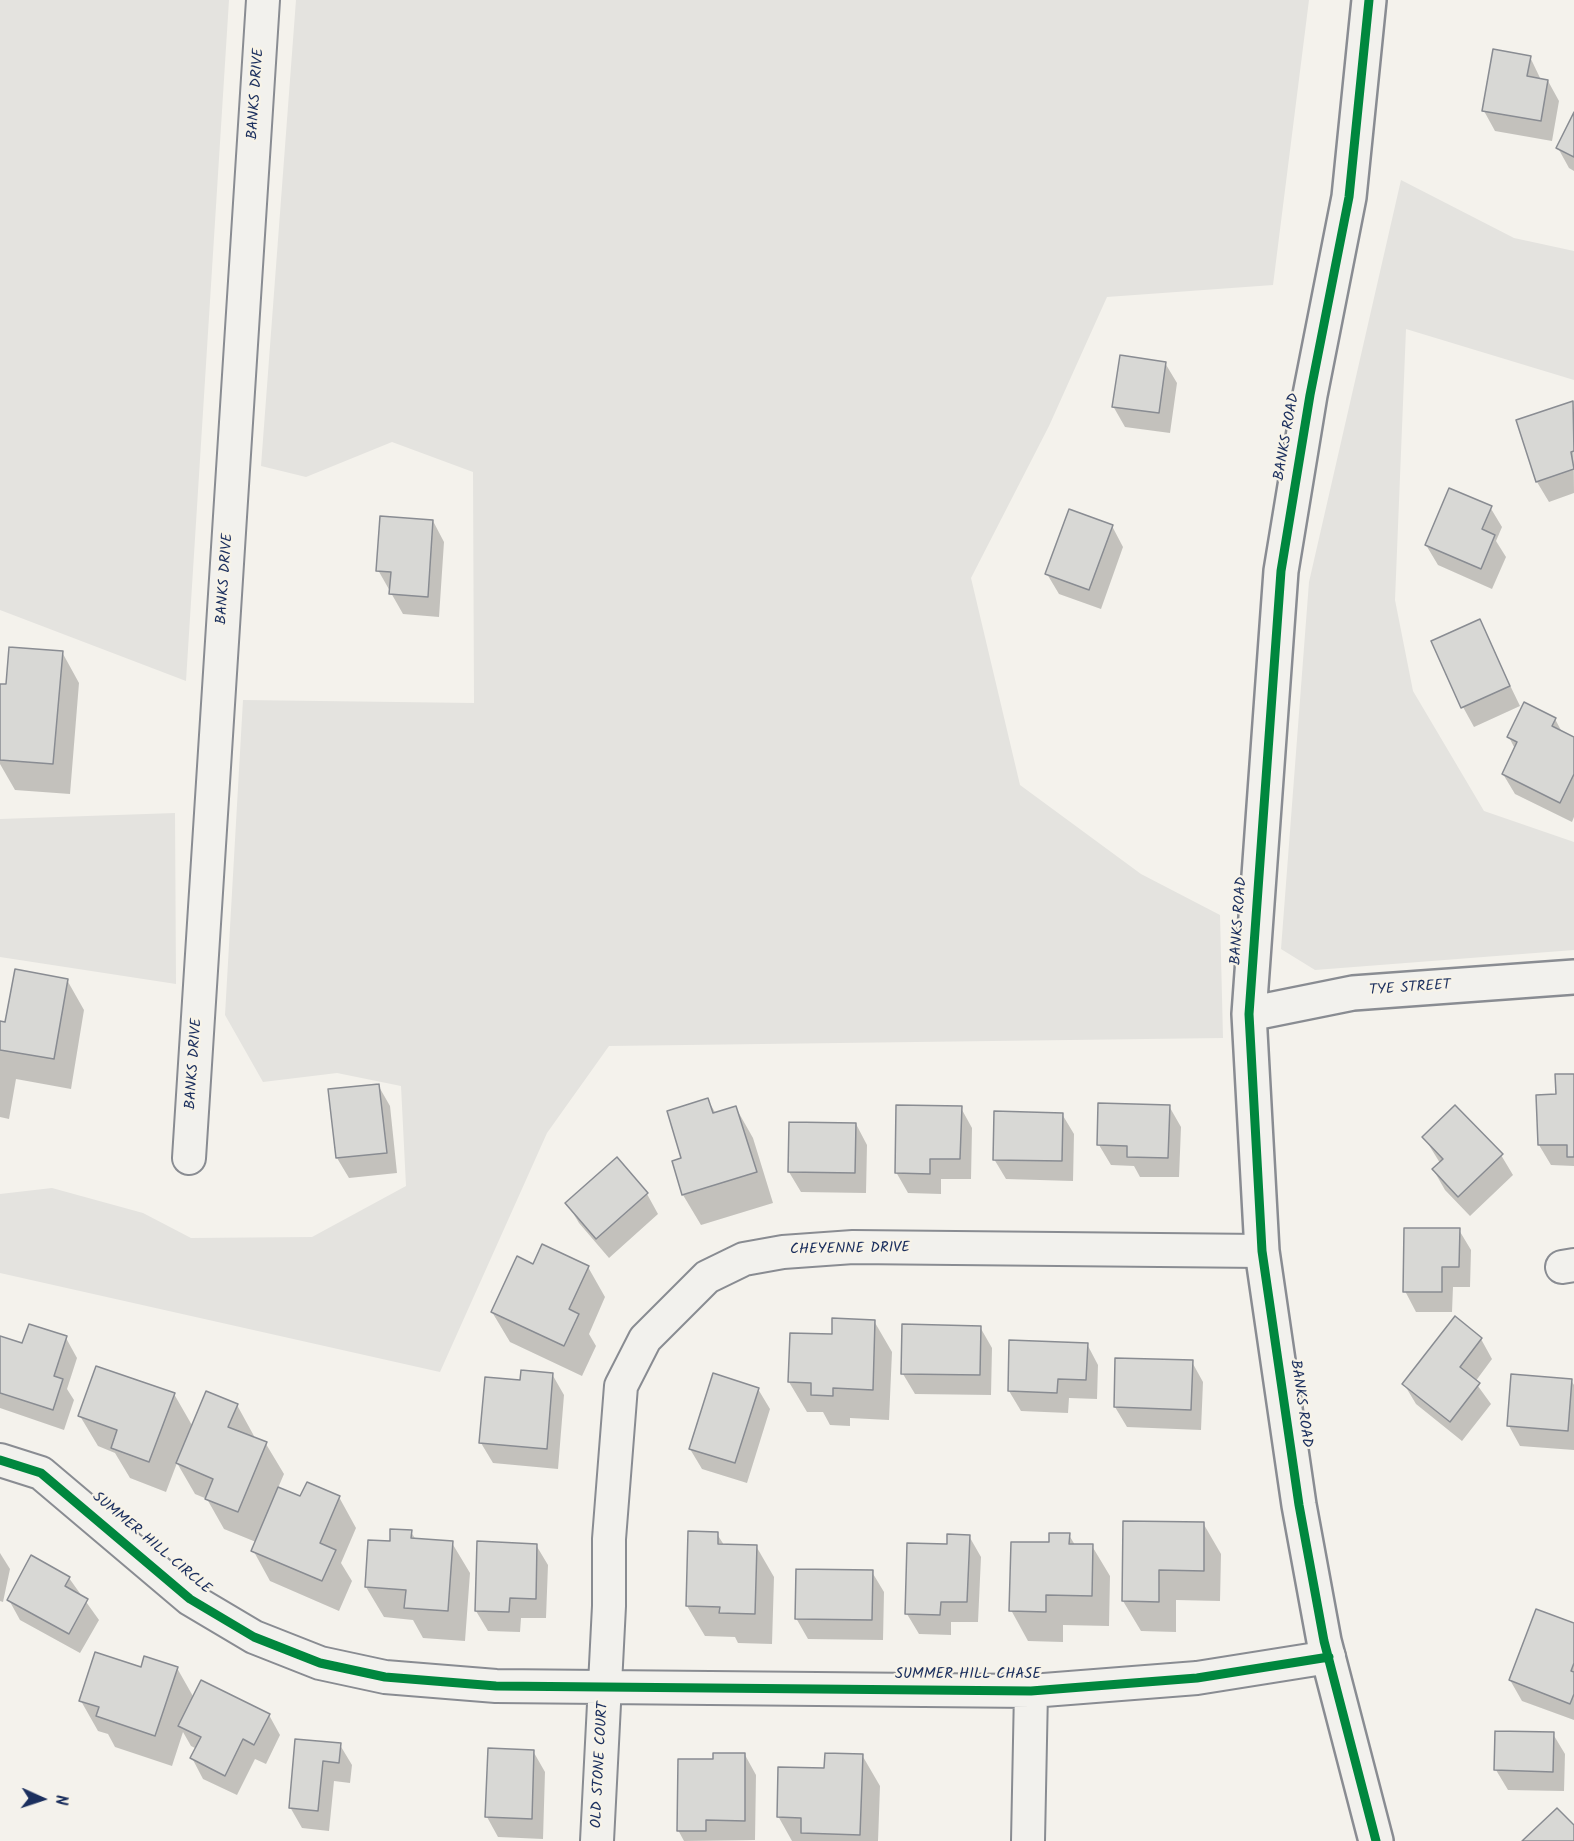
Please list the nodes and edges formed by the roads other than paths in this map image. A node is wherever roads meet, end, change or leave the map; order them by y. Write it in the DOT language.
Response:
graph roads {
  1 [pos="263,0"];
  2 [pos="1369,0"];
  3 [pos="1574,976"];
  4 [pos="1249,1014"];
  5 [pos="189,1158"];
  6 [pos="1262,1251"];
  7 [pos="0,1460"];
  8 [pos="1329,1657"];
  9 [pos="604,1688"];
  10 [pos="1031,1691"];
  11 [pos="597,1841"];
  12 [pos="1028,1841"];
  13 [pos="1376,1841"];
  1 -- 5 [label="street, BANKS DRIVE"];
  2 -- 4 [label="street, BANKS ROAD"];
  3 -- 4 [label="street, TYE STREET"];
  4 -- 6 [label="street, BANKS ROAD"];
  6 -- 8 [label="street, BANKS ROAD"];
  6 -- 9 [label="street, CHEYENNE DRIVE"];
  7 -- 9 [label="street, SUMMER HILL CIRCLE"];
  8 -- 10 [label="street, SUMMER HILL CHASE"];
  8 -- 13 [label="street, BANKS ROAD"];
  9 -- 10 [label="street, SUMMER HILL CHASE"];
  9 -- 11 [label="street, OLD STONE COURT"];
  10 -- 12 [label="street"];
}
